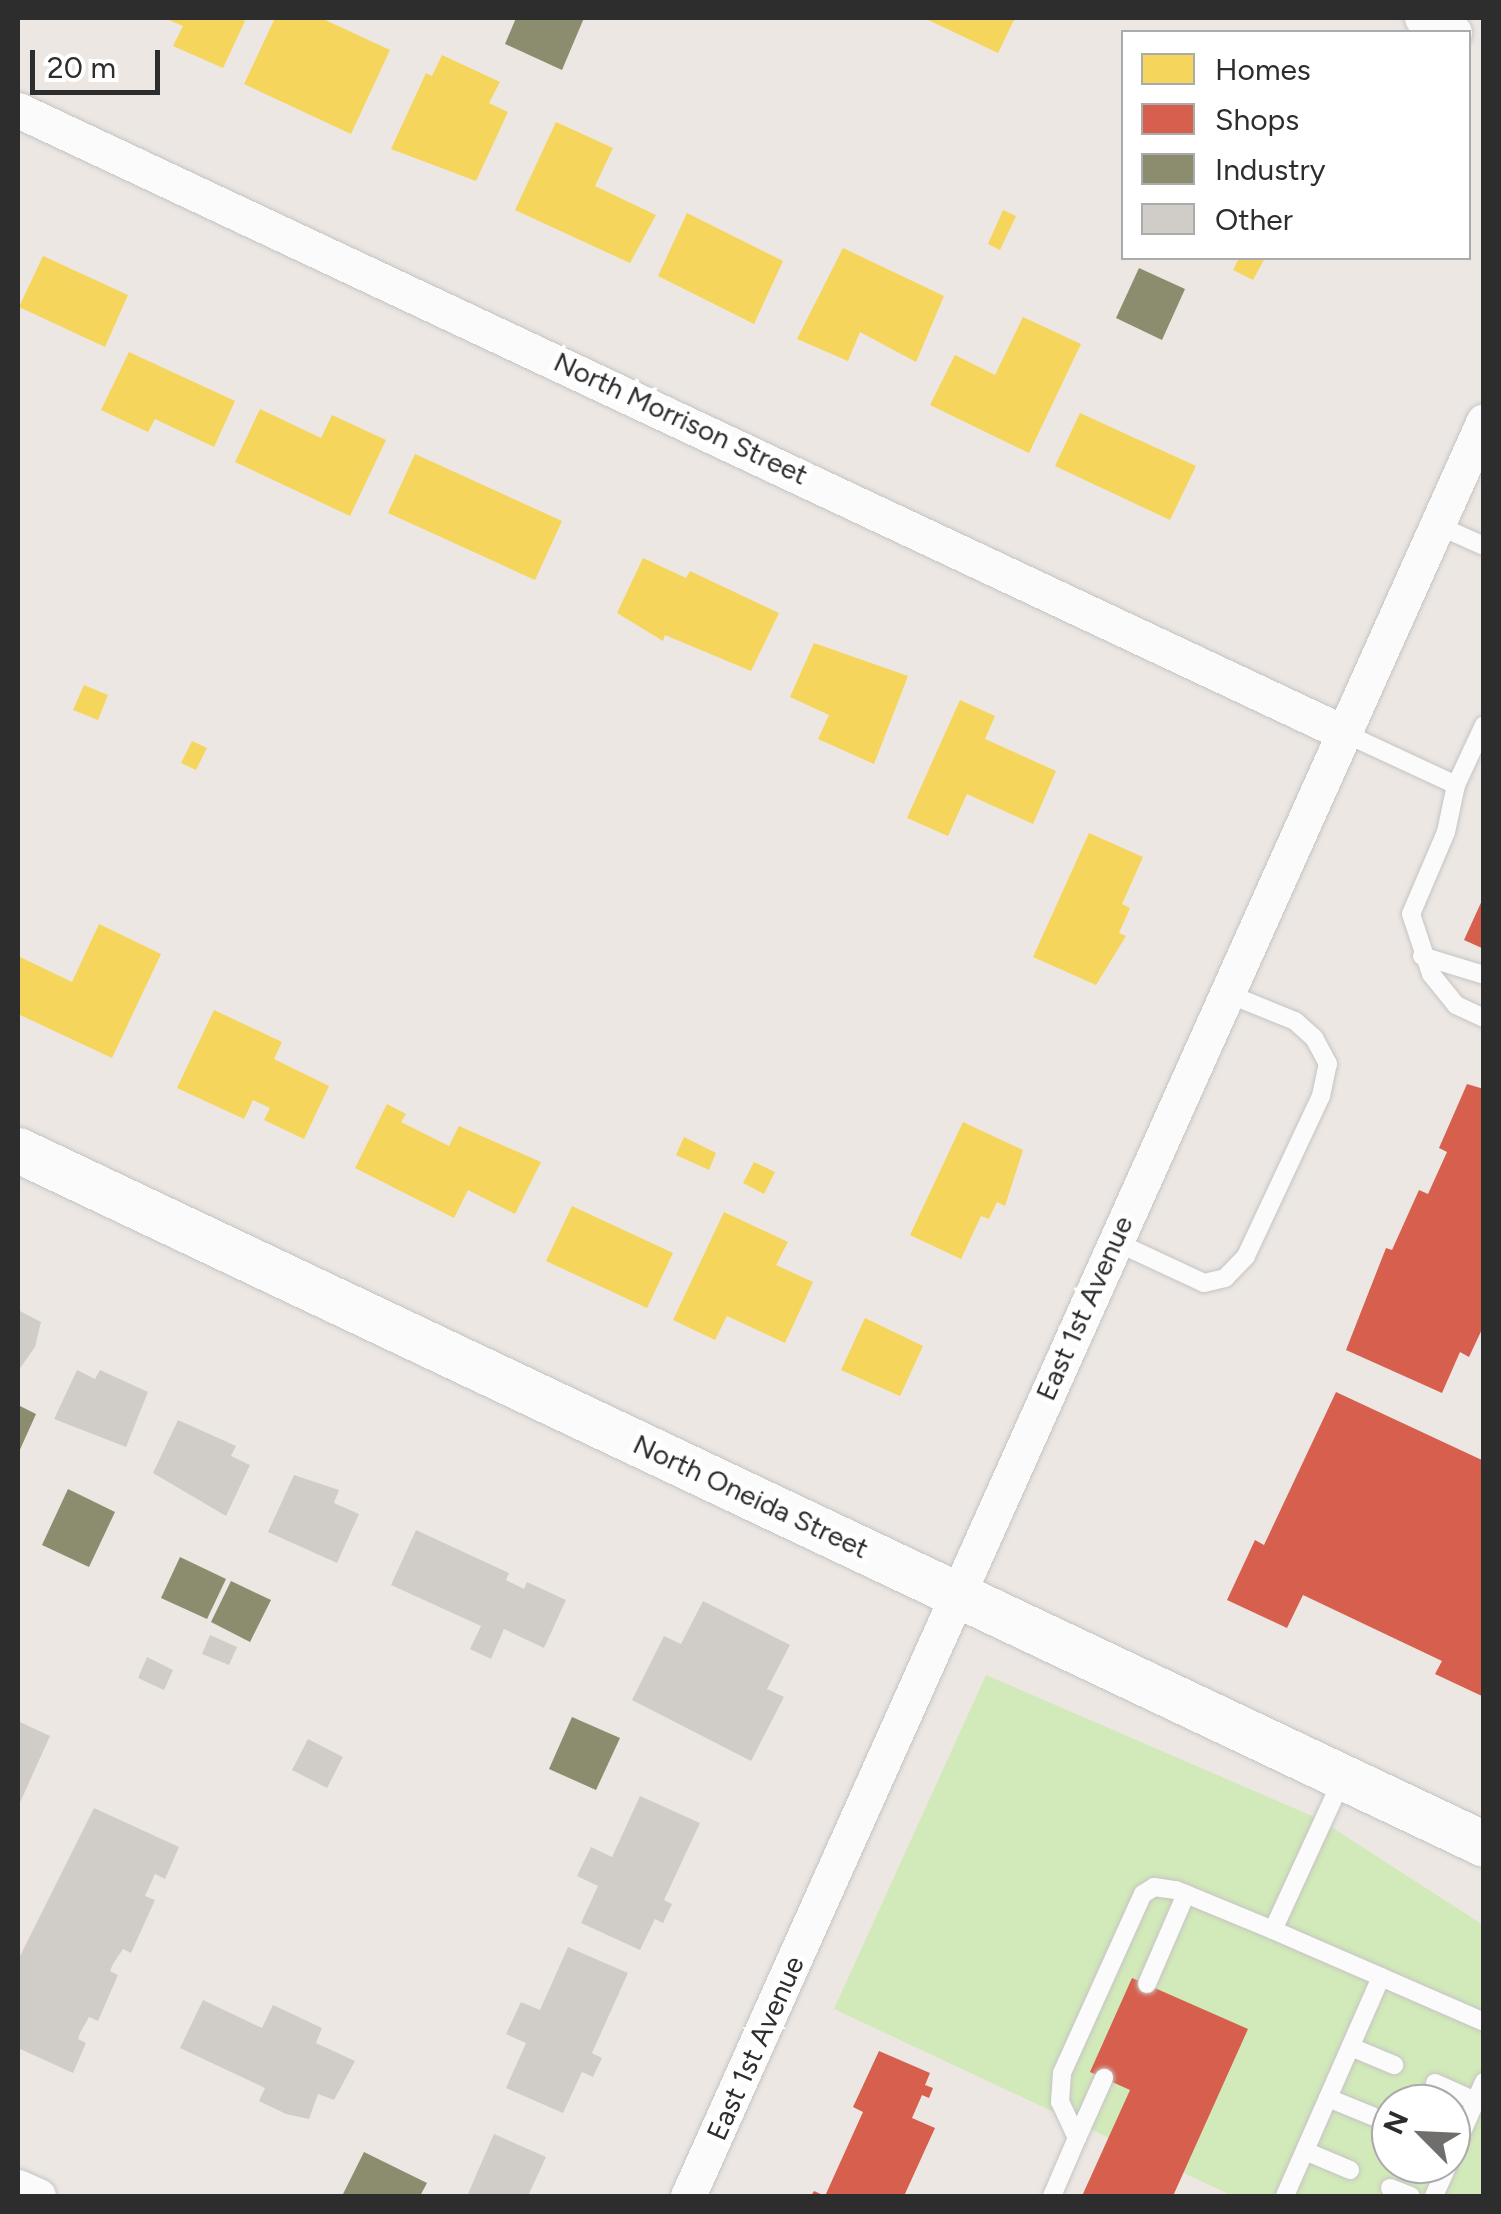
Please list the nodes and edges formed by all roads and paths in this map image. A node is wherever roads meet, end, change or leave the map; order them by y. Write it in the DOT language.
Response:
graph roads {
  1 [pos="1422,18"];
  2 [pos="1449,30"];
  3 [pos="18,110"];
  4 [pos="1484,421"];
  5 [pos="1437,525"];
  6 [pos="1484,546"];
  7 [pos="1484,724"];
  8 [pos="1342,732"];
  9 [pos="1456,785"];
  10 [pos="1422,956"];
  11 [pos="1484,975"];
  12 [pos="1226,993"];
  13 [pos="1484,1018"];
  14 [pos="18,1150"];
  15 [pos="1114,1241"];
  16 [pos="954,1592"];
  17 [pos="1343,1778"];
  18 [pos="1484,1844"];
  19 [pos="1186,1894"];
  20 [pos="1273,1930"];
  21 [pos="1381,1977"];
  22 [pos="1147,1984"];
  23 [pos="1484,2022"];
  24 [pos="1350,2047"];
  25 [pos="1394,2066"];
  26 [pos="1104,2078"];
  27 [pos="1484,2082"];
  28 [pos="1435,2083"];
  29 [pos="1328,2098"];
  30 [pos="1475,2101"];
  31 [pos="1471,2110"];
  32 [pos="1371,2116"];
  33 [pos="1078,2138"];
  34 [pos="1305,2152"];
  35 [pos="1350,2170"];
  36 [pos="1390,2188"];
  37 [pos="688,2196"];
  38 [pos="1052,2196"];
  39 [pos="1285,2196"];
  40 [pos="1411,2196"];
  1 -- 2 [label="street"];
  3 -- 8 [label="street, North Morrison Street"];
  4 -- 5 [label="street, East 1st Avenue"];
  5 -- 6 [label="lane"];
  5 -- 8 [label="street, East 1st Avenue"];
  7 -- 9 [label="lane"];
  8 -- 9 [label="lane"];
  8 -- 12 [label="street, East 1st Avenue"];
  9 -- 10 [label="lane"];
  10 -- 11 [label="lane"];
  10 -- 13 [label="lane"];
  12 -- 15 [label="street, East 1st Avenue"];
  12 -- 15 [label="lane"];
  14 -- 16 [label="street, North Oneida Street"];
  15 -- 16 [label="street, East 1st Avenue"];
  16 -- 17 [label="street, North Oneida Street"];
  16 -- 37 [label="street, East 1st Avenue"];
  17 -- 18 [label="street, North Oneida Street"];
  17 -- 20 [label="lane"];
  19 -- 20 [label="lane"];
  19 -- 22 [label="lane"];
  19 -- 33 [label="lane"];
  20 -- 21 [label="lane"];
  21 -- 23 [label="lane"];
  21 -- 24 [label="lane"];
  24 -- 25 [label="lane"];
  24 -- 29 [label="lane"];
  26 -- 33 [label="lane"];
  27 -- 30 [label="lane"];
  28 -- 30 [label="lane"];
  29 -- 32 [label="lane"];
  29 -- 34 [label="lane"];
  30 -- 31 [label="lane"];
  33 -- 38 [label="lane"];
  34 -- 35 [label="lane"];
  34 -- 39 [label="lane"];
  36 -- 40 [label="lane"];
}
